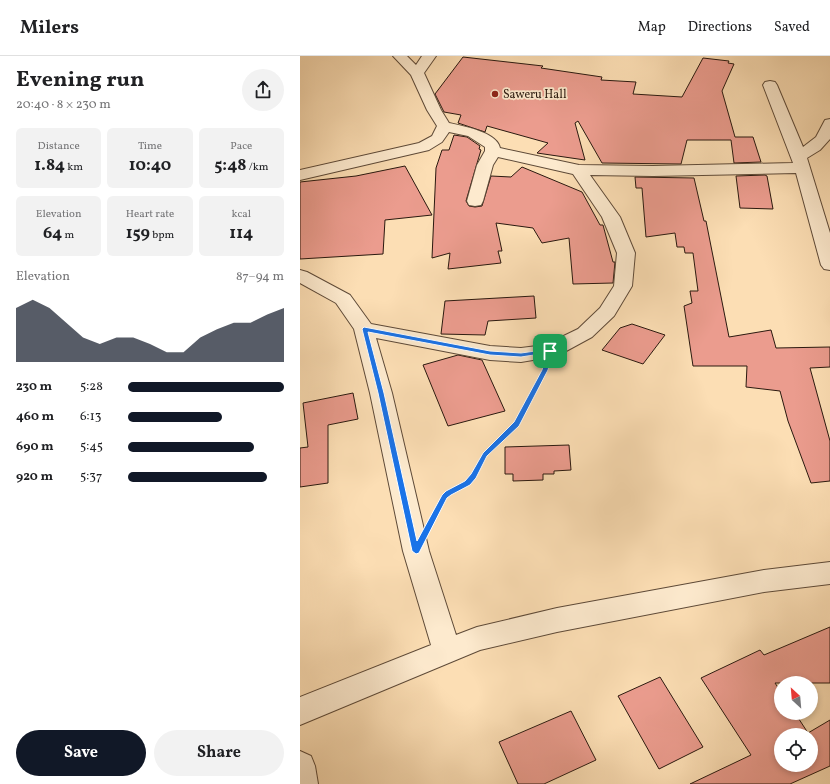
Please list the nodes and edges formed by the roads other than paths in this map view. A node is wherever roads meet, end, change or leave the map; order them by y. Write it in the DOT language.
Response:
graph roads {
  1 [pos="400,56"];
  2 [pos="429,56"];
  3 [pos="417,73"];
  4 [pos="770,85"];
  5 [pos="830,123"];
  6 [pos="444,126"];
  7 [pos="493,151"];
  8 [pos="801,162"];
  9 [pos="579,170"];
  10 [pos="300,175"];
  11 [pos="475,201"];
  12 [pos="830,266"];
  13 [pos="300,276"];
  14 [pos="364,329"];
  15 [pos="830,573"];
  16 [pos="447,651"];
  17 [pos="300,711"];
  18 [pos="300,766"];
  19 [pos="303,784"];
  1 -- 3 [label="street"];
  2 -- 3 [label="street"];
  3 -- 6 [label="street"];
  4 -- 8 [label="street"];
  5 -- 8 [label="street"];
  6 -- 7 [label="street"];
  6 -- 10 [label="street"];
  7 -- 9 [label="street"];
  7 -- 11 [label="street"];
  8 -- 9 [label="street"];
  8 -- 12 [label="street"];
  9 -- 14 [label="street"];
  13 -- 14 [label="street"];
  14 -- 16 [label="street"];
  15 -- 16 [label="street"];
  16 -- 17 [label="street"];
  18 -- 19 [label="street"];
}
